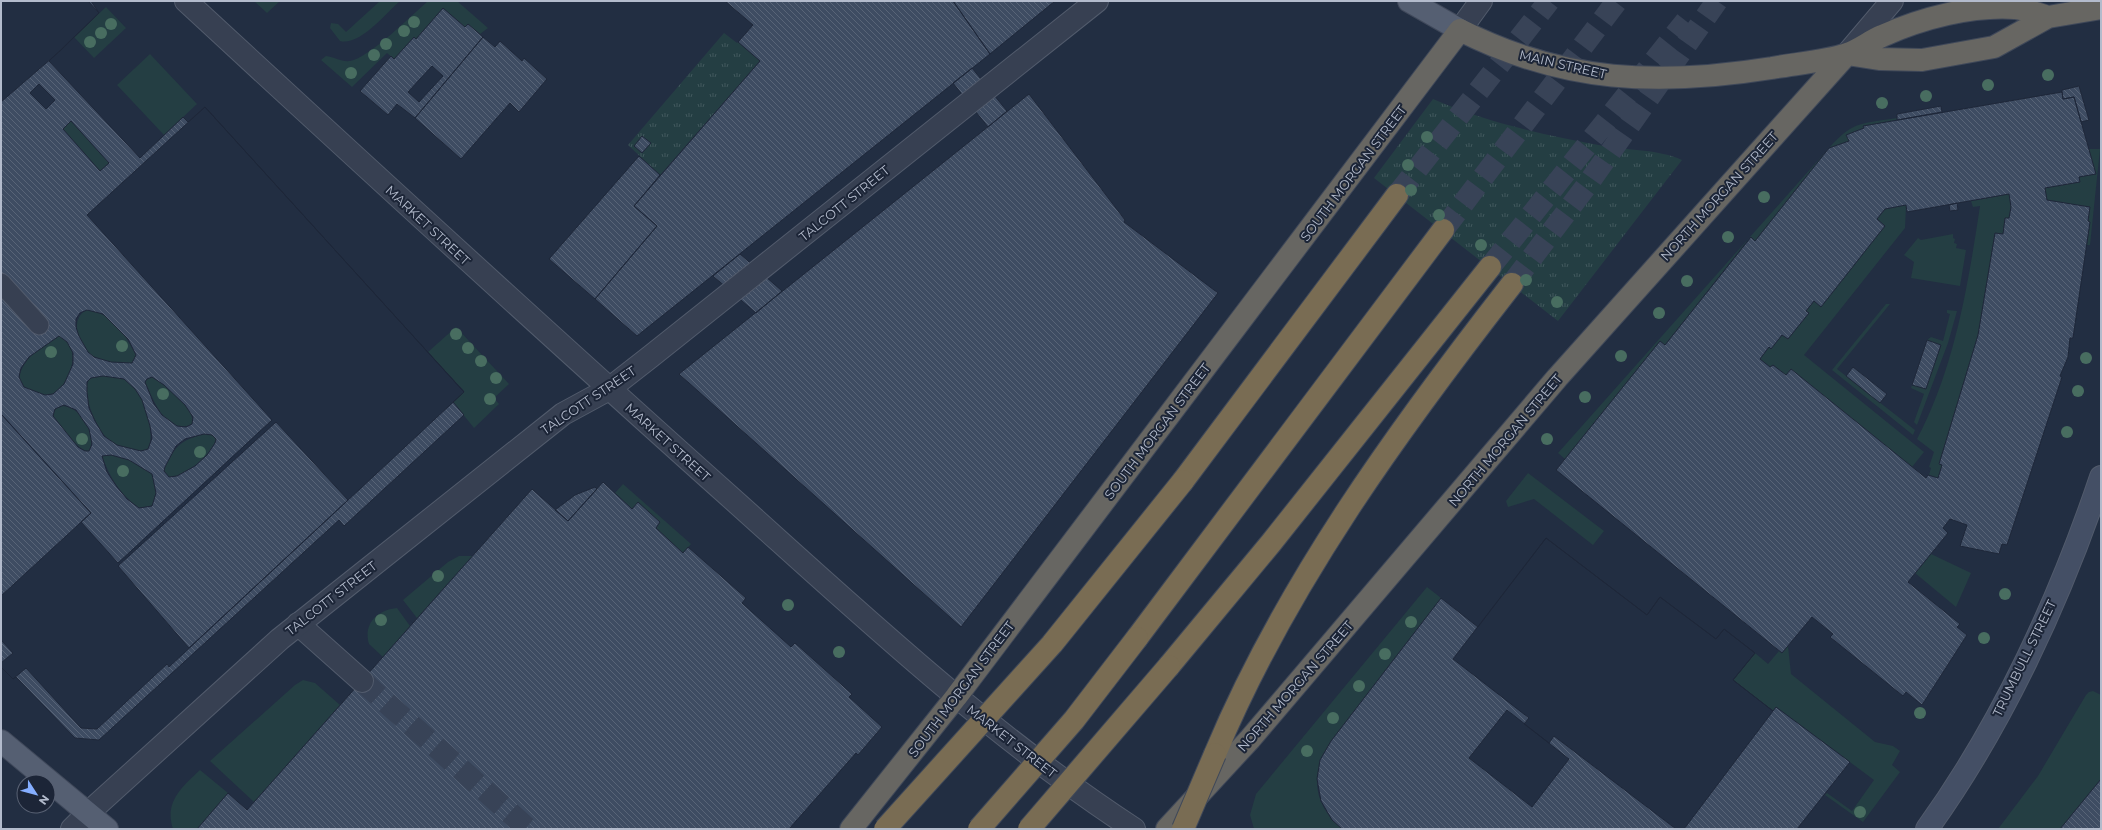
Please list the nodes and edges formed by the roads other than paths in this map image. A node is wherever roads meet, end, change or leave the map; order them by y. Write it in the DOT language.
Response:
graph roads {
  1 [pos="187,1"];
  2 [pos="1097,1"];
  3 [pos="1409,1"];
  4 [pos="1481,1"];
  5 [pos="1892,1"];
  6 [pos="2101,8"];
  7 [pos="2048,17"];
  8 [pos="1460,30"];
  9 [pos="1847,54"];
  10 [pos="1396,195"];
  11 [pos="1442,230"];
  12 [pos="1490,267"];
  13 [pos="1,283"];
  14 [pos="1512,284"];
  15 [pos="39,325"];
  16 [pos="609,389"];
  17 [pos="2101,477"];
  18 [pos="298,624"];
  19 [pos="362,681"];
  20 [pos="956,697"];
  21 [pos="1,741"];
  22 [pos="1216,754"];
  23 [pos="88,813"];
  24 [pos="72,829"];
  25 [pos="107,829"];
  26 [pos="851,829"];
  27 [pos="885,829"];
  28 [pos="979,829"];
  29 [pos="1029,829"];
  30 [pos="1134,829"];
  31 [pos="1167,829"];
  32 [pos="1183,829"];
  33 [pos="1199,829"];
  34 [pos="1927,829"];
  1 -- 16 [label="street, MARKET STREET"];
  2 -- 16 [label="street, TALCOTT STREET"];
  3 -- 8 [label="main road, MAIN STREET"];
  4 -- 8 [label="street"];
  5 -- 9 [label="street"];
  6 -- 7 [label="highway, MAIN STREET"];
  7 -- 9 [label="highway, MAIN STREET"];
  7 -- 9 [label="highway, MAIN STREET"];
  8 -- 9 [label="highway, MAIN STREET"];
  8 -- 20 [label="highway, SOUTH MORGAN STREET"];
  9 -- 31 [label="highway, NORTH MORGAN STREET"];
  10 -- 27 [label="highway, bridge"];
  11 -- 28 [label="highway, bridge"];
  12 -- 29 [label="highway, bridge"];
  13 -- 15 [label="street"];
  14 -- 22 [label="highway"];
  16 -- 18 [label="street, TALCOTT STREET"];
  16 -- 20 [label="street, MARKET STREET"];
  17 -- 34 [label="main road, TRUMBULL STREET"];
  18 -- 19 [label="street"];
  18 -- 23 [label="street, TALCOTT STREET"];
  20 -- 26 [label="highway, SOUTH MORGAN STREET"];
  20 -- 30 [label="street, MARKET STREET"];
  21 -- 23 [label="main road"];
  22 -- 32 [label="highway, bridge"];
  22 -- 33 [label="highway, bridge"];
  23 -- 24 [label="street, TALCOTT STREET"];
  23 -- 25 [label="main road"];
}
